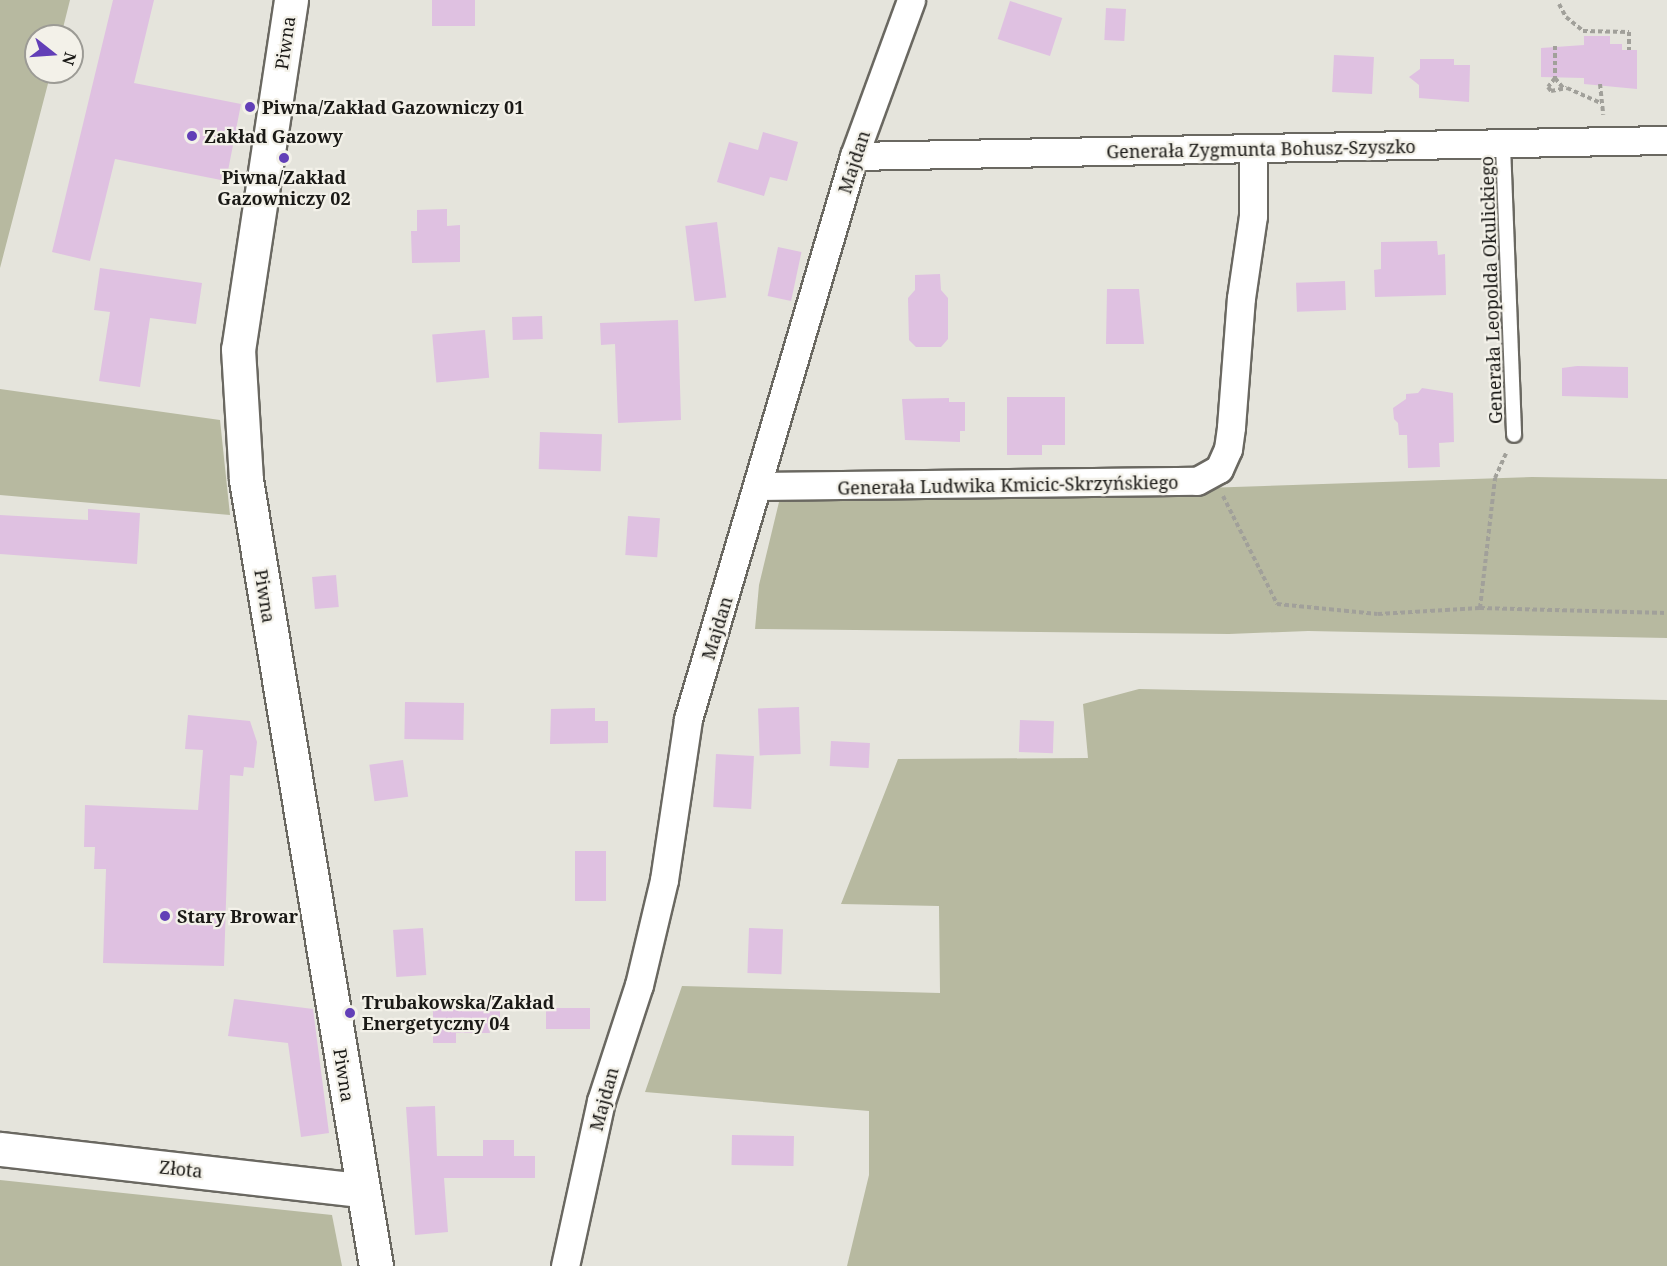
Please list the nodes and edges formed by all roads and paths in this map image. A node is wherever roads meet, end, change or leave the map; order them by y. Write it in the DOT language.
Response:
graph roads {
  1 [pos="291,0"];
  2 [pos="911,0"];
  3 [pos="1559,4"];
  4 [pos="1555,45"];
  5 [pos="1629,50"];
  6 [pos="1555,78"];
  7 [pos="1564,89"];
  8 [pos="1600,103"];
  9 [pos="1667,140"];
  10 [pos="1503,146"];
  11 [pos="1253,148"];
  12 [pos="854,156"];
  13 [pos="1514,435"];
  14 [pos="1219,469"];
  15 [pos="758,486"];
  16 [pos="1480,608"];
  17 [pos="1667,614"];
  18 [pos="0,1149"];
  19 [pos="362,1190"];
  20 [pos="376,1266"];
  21 [pos="565,1266"];
  1 -- 19 [label="street, Piwna"];
  2 -- 12 [label="street, Majdan"];
  3 -- 5 [label="path"];
  4 -- 6 [label="path"];
  6 -- 7 [label="path"];
  6 -- 7 [label="path"];
  7 -- 8 [label="path"];
  9 -- 10 [label="street, Generała Zygmunta Bohusz-Szyszko"];
  10 -- 11 [label="street, Generała Zygmunta Bohusz-Szyszko"];
  10 -- 13 [label="lane, Generała Leopolda Okulickiego"];
  11 -- 12 [label="street, Generała Zygmunta Bohusz-Szyszko"];
  11 -- 14 [label="street"];
  12 -- 15 [label="street, Majdan"];
  13 -- 16 [label="path, Generała Leopolda Okulickiego"];
  14 -- 15 [label="street, Generała Ludwika Kmicic-Skrzyńskiego"];
  14 -- 16 [label="path"];
  15 -- 21 [label="street, Majdan"];
  16 -- 17 [label="path"];
  18 -- 19 [label="street, Złota"];
  19 -- 20 [label="street, Piwna"];
}
